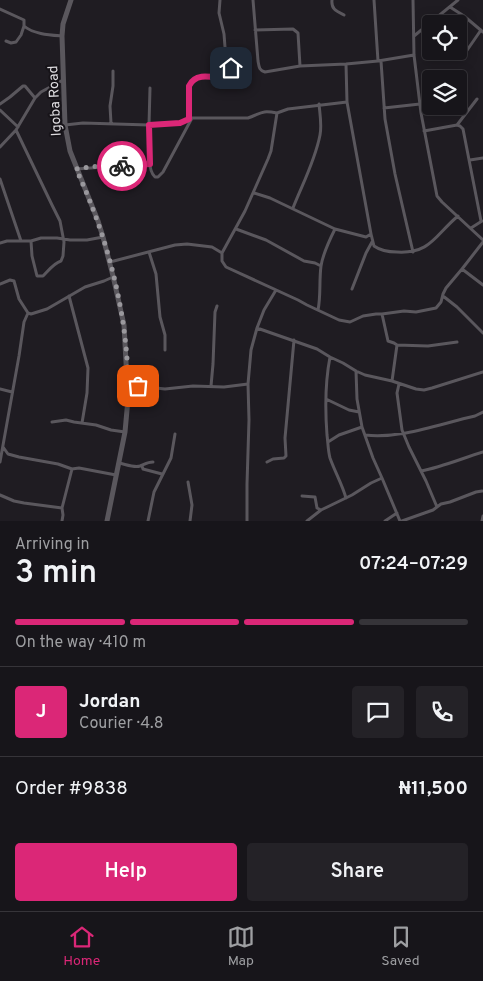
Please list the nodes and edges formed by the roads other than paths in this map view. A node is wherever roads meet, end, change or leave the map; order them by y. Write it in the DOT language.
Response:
graph roads {
  1 [pos="71,0"];
  2 [pos="220,0"];
  3 [pos="253,0"];
  4 [pos="332,0"];
  5 [pos="374,0"];
  6 [pos="413,0"];
  7 [pos="458,0"];
  8 [pos="450,7"];
  9 [pos="0,9"];
  10 [pos="344,15"];
  11 [pos="24,26"];
  12 [pos="256,30"];
  13 [pos="482,31"];
  14 [pos="62,36"];
  15 [pos="414,36"];
  16 [pos="6,42"];
  17 [pos="467,52"];
  18 [pos="414,55"];
  19 [pos="379,61"];
  20 [pos="346,64"];
  21 [pos="300,66"];
  22 [pos="113,71"];
  23 [pos="63,80"];
  24 [pos="150,88"];
  25 [pos="35,98"];
  26 [pos="477,99"];
  27 [pos="347,102"];
  28 [pos="0,104"];
  29 [pos="319,104"];
  30 [pos="420,104"];
  31 [pos="384,108"];
  32 [pos="0,110"];
  33 [pos="277,113"];
  34 [pos="191,119"];
  35 [pos="111,123"];
  36 [pos="65,125"];
  37 [pos="149,125"];
  38 [pos="457,125"];
  39 [pos="17,128"];
  40 [pos="424,130"];
  41 [pos="0,147"];
  42 [pos="483,158"];
  43 [pos="470,160"];
  44 [pos="150,164"];
  45 [pos="76,169"];
  46 [pos="0,178"];
  47 [pos="254,193"];
  48 [pos="293,208"];
  49 [pos="458,216"];
  50 [pos="482,221"];
  51 [pos="470,228"];
  52 [pos="236,229"];
  53 [pos="335,229"];
  54 [pos="370,234"];
  55 [pos="103,237"];
  56 [pos="64,239"];
  57 [pos="21,240"];
  58 [pos="31,241"];
  59 [pos="483,241"];
  60 [pos="372,242"];
  61 [pos="0,243"];
  62 [pos="149,252"];
  63 [pos="413,252"];
  64 [pos="222,253"];
  65 [pos="110,262"];
  66 [pos="321,266"];
  67 [pos="462,269"];
  68 [pos="113,276"];
  69 [pos="0,284"];
  70 [pos="483,285"];
  71 [pos="352,288"];
  72 [pos="276,290"];
  73 [pos="68,296"];
  74 [pos="443,296"];
  75 [pos="448,300"];
  76 [pos="441,302"];
  77 [pos="218,306"];
  78 [pos="318,310"];
  79 [pos="28,313"];
  80 [pos="382,314"];
  81 [pos="257,328"];
  82 [pos="483,333"];
  83 [pos="294,340"];
  84 [pos="457,342"];
  85 [pos="397,345"];
  86 [pos="165,350"];
  87 [pos="330,357"];
  88 [pos="356,371"];
  89 [pos="483,372"];
  90 [pos="392,381"];
  91 [pos="248,384"];
  92 [pos="399,384"];
  93 [pos="211,386"];
  94 [pos="128,387"];
  95 [pos="0,389"];
  96 [pos="12,392"];
  97 [pos="326,399"];
  98 [pos="359,412"];
  99 [pos="483,412"];
  100 [pos="52,422"];
  101 [pos="82,423"];
  102 [pos="362,427"];
  103 [pos="124,432"];
  104 [pos="404,433"];
  105 [pos="175,434"];
  106 [pos="365,435"];
  107 [pos="328,442"];
  108 [pos="2,446"];
  109 [pos="483,452"];
  110 [pos="8,454"];
  111 [pos="1,456"];
  112 [pos="0,462"];
  113 [pos="153,462"];
  114 [pos="267,462"];
  115 [pos="119,463"];
  116 [pos="142,466"];
  117 [pos="72,469"];
  118 [pos="421,471"];
  119 [pos="162,474"];
  120 [pos="116,475"];
  121 [pos="382,478"];
  122 [pos="188,482"];
  123 [pos="482,490"];
  124 [pos="0,495"];
  125 [pos="302,496"];
  126 [pos="346,498"];
  127 [pos="437,507"];
  128 [pos="62,508"];
  129 [pos="321,510"];
  130 [pos="397,513"];
  131 [pos="483,516"];
  132 [pos="62,521"];
  133 [pos="107,521"];
  134 [pos="148,521"];
  135 [pos="190,521"];
  136 [pos="247,521"];
  137 [pos="307,521"];
  138 [pos="385,521"];
  139 [pos="401,521"];
  140 [pos="482,521"];
  1 -- 14 [label="street, Igoba Road"];
  2 -- 34 [label="street"];
  3 -- 12 [label="street"];
  4 -- 10 [label="street"];
  5 -- 19 [label="street"];
  6 -- 15 [label="street"];
  7 -- 8 [label="street"];
  8 -- 13 [label="street"];
  8 -- 15 [label="street"];
  9 -- 11 [label="street"];
  11 -- 14 [label="street"];
  11 -- 16 [label="street"];
  12 -- 21 [label="street"];
  12 -- 21 [label="street"];
  13 -- 17 [label="street"];
  14 -- 23 [label="street, Igoba Road"];
  15 -- 18 [label="street"];
  18 -- 19 [label="street"];
  18 -- 30 [label="street"];
  19 -- 20 [label="street"];
  19 -- 31 [label="street"];
  20 -- 21 [label="street"];
  20 -- 27 [label="street"];
  22 -- 35 [label="street"];
  23 -- 25 [label="street"];
  23 -- 36 [label="street, Igoba Road"];
  24 -- 37 [label="street"];
  25 -- 28 [label="street"];
  25 -- 39 [label="street"];
  26 -- 38 [label="street"];
  27 -- 29 [label="street"];
  27 -- 54 [label="street"];
  29 -- 33 [label="street"];
  29 -- 48 [label="street"];
  30 -- 31 [label="street"];
  30 -- 40 [label="street"];
  31 -- 63 [label="street"];
  32 -- 39 [label="street"];
  33 -- 34 [label="street"];
  33 -- 47 [label="street"];
  34 -- 37 [label="street"];
  34 -- 44 [label="street"];
  35 -- 36 [label="street"];
  35 -- 37 [label="street"];
  36 -- 45 [label="street, Igoba Road"];
  37 -- 44 [label="street"];
  38 -- 40 [label="street"];
  38 -- 43 [label="street"];
  39 -- 41 [label="street"];
  39 -- 56 [label="street"];
  40 -- 49 [label="street"];
  42 -- 43 [label="street"];
  43 -- 50 [label="street"];
  44 -- 45 [label="street"];
  45 -- 55 [label="street, Igoba Road"];
  46 -- 57 [label="street"];
  47 -- 48 [label="street"];
  47 -- 52 [label="street"];
  48 -- 53 [label="street"];
  49 -- 51 [label="street"];
  49 -- 63 [label="street"];
  50 -- 51 [label="street"];
  51 -- 59 [label="street"];
  52 -- 64 [label="street"];
  52 -- 66 [label="street"];
  53 -- 54 [label="street"];
  53 -- 66 [label="street"];
  54 -- 60 [label="street"];
  55 -- 56 [label="street"];
  55 -- 65 [label="street, Igoba Road"];
  56 -- 58 [label="street"];
  56 -- 58 [label="street"];
  57 -- 58 [label="street"];
  57 -- 61 [label="street"];
  59 -- 67 [label="street"];
  60 -- 63 [label="street"];
  60 -- 71 [label="street"];
  62 -- 64 [label="street"];
  62 -- 65 [label="street"];
  62 -- 86 [label="street"];
  64 -- 72 [label="street"];
  65 -- 68 [label="street, Igoba Road"];
  66 -- 78 [label="street"];
  67 -- 70 [label="street"];
  67 -- 74 [label="street"];
  68 -- 73 [label="street"];
  68 -- 94 [label="street, Igoba Road"];
  69 -- 79 [label="street"];
  72 -- 78 [label="street"];
  72 -- 81 [label="street"];
  73 -- 79 [label="street"];
  73 -- 101 [label="street"];
  74 -- 75 [label="street"];
  74 -- 76 [label="street"];
  75 -- 76 [label="street"];
  75 -- 82 [label="street"];
  76 -- 80 [label="street"];
  77 -- 93 [label="street"];
  78 -- 80 [label="street"];
  79 -- 96 [label="street"];
  80 -- 85 [label="street"];
  81 -- 83 [label="street"];
  81 -- 91 [label="street"];
  83 -- 87 [label="street"];
  83 -- 114 [label="street"];
  84 -- 85 [label="street"];
  85 -- 90 [label="street"];
  87 -- 88 [label="street"];
  87 -- 97 [label="street"];
  88 -- 90 [label="street"];
  88 -- 98 [label="street"];
  89 -- 92 [label="street"];
  90 -- 92 [label="street"];
  91 -- 93 [label="street"];
  91 -- 136 [label="street"];
  92 -- 104 [label="street"];
  93 -- 94 [label="street"];
  94 -- 103 [label="street, Igoba Road"];
  95 -- 96 [label="street"];
  96 -- 108 [label="street"];
  97 -- 98 [label="street"];
  97 -- 107 [label="street"];
  98 -- 102 [label="street"];
  99 -- 104 [label="street"];
  100 -- 101 [label="street"];
  101 -- 103 [label="street"];
  102 -- 106 [label="street"];
  102 -- 107 [label="street"];
  103 -- 115 [label="street, Igoba Road"];
  104 -- 106 [label="street"];
  104 -- 118 [label="street"];
  105 -- 119 [label="street"];
  106 -- 121 [label="street"];
  107 -- 126 [label="street"];
  108 -- 110 [label="street"];
  108 -- 111 [label="street"];
  109 -- 118 [label="street"];
  110 -- 111 [label="street"];
  110 -- 117 [label="street"];
  111 -- 112 [label="street"];
  113 -- 116 [label="street"];
  115 -- 116 [label="street"];
  115 -- 120 [label="street, Igoba Road"];
  116 -- 119 [label="street"];
  117 -- 120 [label="street"];
  117 -- 128 [label="street"];
  118 -- 127 [label="street"];
  119 -- 134 [label="street"];
  120 -- 133 [label="street, Igoba Road"];
  121 -- 126 [label="street"];
  121 -- 130 [label="street"];
  122 -- 135 [label="street"];
  123 -- 127 [label="street"];
  124 -- 128 [label="street"];
  125 -- 129 [label="street"];
  126 -- 129 [label="street"];
  127 -- 139 [label="street"];
  128 -- 132 [label="street"];
  129 -- 137 [label="street"];
  130 -- 138 [label="street"];
  130 -- 139 [label="street"];
  131 -- 140 [label="street"];
}
